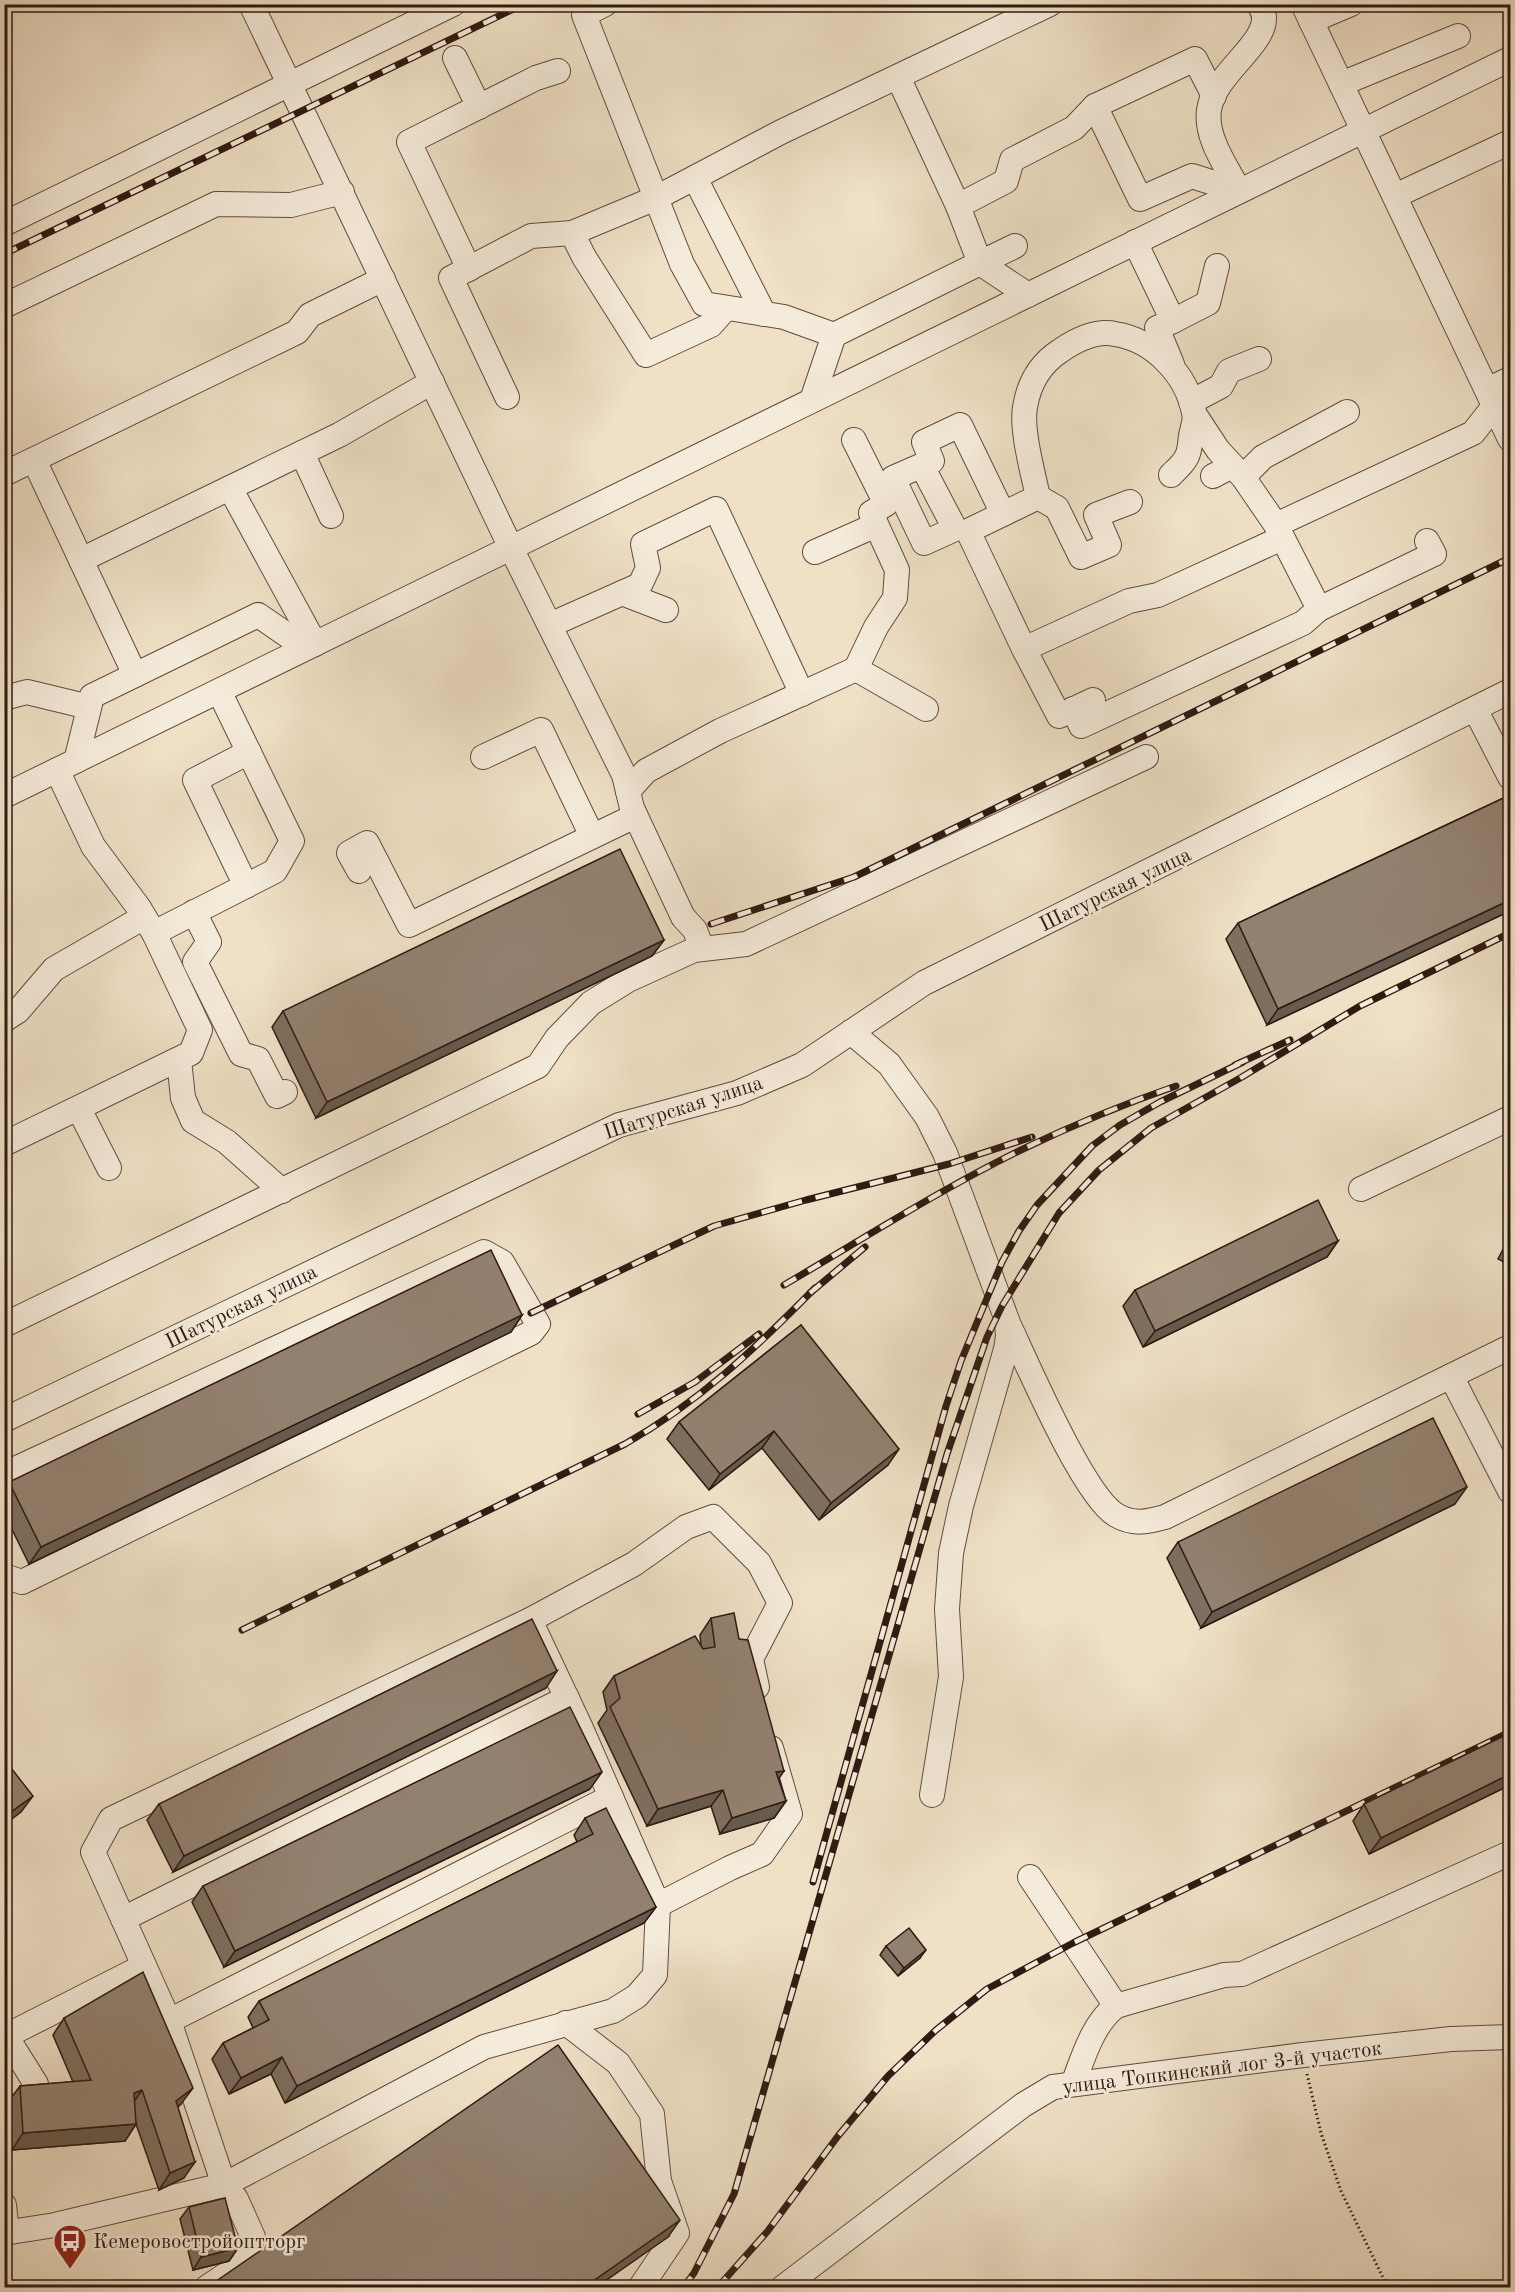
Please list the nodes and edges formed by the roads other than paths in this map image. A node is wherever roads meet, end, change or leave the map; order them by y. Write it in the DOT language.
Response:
graph roads {
  1 [pos="251,4"];
  2 [pos="453,4"];
  3 [pos="605,4"];
  4 [pos="1050,4"];
  5 [pos="1259,4"];
  6 [pos="1351,4"];
  7 [pos="1307,13"];
  8 [pos="1458,36"];
  9 [pos="455,58"];
  10 [pos="1510,59"];
  11 [pos="558,71"];
  12 [pos="898,77"];
  13 [pos="290,84"];
  14 [pos="1341,84"];
  15 [pos="1214,96"];
  16 [pos="1095,106"];
  17 [pos="479,107"];
  18 [pos="1363,130"];
  19 [pos="1510,141"];
  20 [pos="695,178"];
  21 [pos="1239,191"];
  22 [pos="342,192"];
  23 [pos="1395,196"];
  24 [pos="656,198"];
  25 [pos="958,206"];
  26 [pos="4,224"];
  27 [pos="572,233"];
  28 [pos="1135,242"];
  29 [pos="1015,246"];
  30 [pos="980,263"];
  31 [pos="1216,266"];
  32 [pos="469,268"];
  33 [pos="384,279"];
  34 [pos="1028,295"];
  35 [pos="4,306"];
  36 [pos="726,308"];
  37 [pos="764,314"];
  38 [pos="1173,321"];
  39 [pos="834,335"];
  40 [pos="1259,359"];
  41 [pos="1174,368"];
  42 [pos="1510,379"];
  43 [pos="432,382"];
  44 [pos="507,397"];
  45 [pos="1491,398"];
  46 [pos="812,400"];
  47 [pos="1193,409"];
  48 [pos="1347,412"];
  49 [pos="1510,438"];
  50 [pos="854,440"];
  51 [pos="302,453"];
  52 [pos="34,460"];
  53 [pos="922,466"];
  54 [pos="1229,473"];
  55 [pos="4,474"];
  56 [pos="1171,475"];
  57 [pos="231,488"];
  58 [pos="1048,502"];
  59 [pos="1130,502"];
  60 [pos="1003,514"];
  61 [pos="330,516"];
  62 [pos="1095,516"];
  63 [pos="876,525"];
  64 [pos="962,530"];
  65 [pos="1279,531"];
  66 [pos="1427,541"];
  67 [pos="511,548"];
  68 [pos="815,552"];
  69 [pos="81,560"];
  70 [pos="622,593"];
  71 [pos="1319,609"];
  72 [pos="666,610"];
  73 [pos="550,625"];
  74 [pos="311,646"];
  75 [pos="1024,649"];
  76 [pos="856,669"];
  77 [pos="135,675"];
  78 [pos="219,691"];
  79 [pos="1510,691"];
  80 [pos="802,694"];
  81 [pos="4,698"];
  82 [pos="89,707"];
  83 [pos="926,709"];
  84 [pos="1475,709"];
  85 [pos="249,752"];
  86 [pos="483,757"];
  87 [pos="1146,757"];
  88 [pos="67,766"];
  89 [pos="1510,777"];
  90 [pos="628,790"];
  91 [pos="4,796"];
  92 [pos="635,816"];
  93 [pos="592,836"];
  94 [pos="359,871"];
  95 [pos="246,886"];
  96 [pos="194,912"];
  97 [pos="149,925"];
  98 [pos="702,949"];
  99 [pos="4,1020"];
  100 [pos="851,1032"];
  101 [pos="179,1060"];
  102 [pos="285,1092"];
  103 [pos="79,1109"];
  104 [pos="1510,1118"];
  105 [pos="9,1138"];
  106 [pos="109,1168"];
  107 [pos="1361,1189"];
  108 [pos="282,1191"];
  109 [pos="1007,1320"];
  110 [pos="4,1325"];
  111 [pos="1510,1347"];
  112 [pos="1451,1376"];
  113 [pos="4,1420"];
  114 [pos="4,1474"];
  115 [pos="1510,1491"];
  116 [pos="4,1576"];
  117 [pos="530,1620"];
  118 [pos="567,1698"];
  119 [pos="932,1795"];
  120 [pos="611,1797"];
  121 [pos="1510,1853"];
  122 [pos="1030,1877"];
  123 [pos="658,1905"];
  124 [pos="123,1919"];
  125 [pos="144,1966"];
  126 [pos="1116,2006"];
  127 [pos="169,2021"];
  128 [pos="566,2023"];
  129 [pos="1510,2037"];
  130 [pos="1072,2084"];
  131 [pos="36,2085"];
  132 [pos="224,2185"];
  133 [pos="4,2205"];
  134 [pos="6,2233"];
  135 [pos="206,2288"];
  136 [pos="640,2288"];
  137 [pos="782,2288"];
  1 -- 13 [label="street"];
  2 -- 13 [label="street"];
  3 -- 24 [label="street"];
  4 -- 12 [label="street"];
  5 -- 15 [label="street"];
  6 -- 7 [label="street"];
  7 -- 14 [label="street"];
  8 -- 14 [label="street"];
  9 -- 17 [label="street"];
  10 -- 18 [label="street"];
  11 -- 17 [label="street"];
  12 -- 20 [label="street"];
  12 -- 25 [label="street"];
  13 -- 22 [label="street"];
  13 -- 26 [label="street"];
  14 -- 18 [label="street"];
  15 -- 16 [label="street"];
  15 -- 21 [label="street"];
  16 -- 21 [label="street"];
  16 -- 25 [label="street"];
  17 -- 32 [label="street"];
  18 -- 21 [label="street"];
  18 -- 23 [label="street"];
  19 -- 23 [label="street"];
  20 -- 24 [label="street"];
  20 -- 37 [label="street"];
  21 -- 28 [label="street"];
  22 -- 33 [label="street"];
  22 -- 35 [label="street"];
  23 -- 45 [label="street"];
  24 -- 27 [label="street"];
  24 -- 36 [label="street"];
  25 -- 30 [label="street"];
  27 -- 32 [label="street"];
  27 -- 36 [label="street"];
  28 -- 34 [label="street"];
  28 -- 38 [label="street"];
  29 -- 30 [label="street"];
  30 -- 34 [label="street"];
  30 -- 39 [label="street"];
  31 -- 38 [label="street"];
  32 -- 44 [label="street"];
  33 -- 43 [label="street"];
  33 -- 52 [label="street"];
  34 -- 46 [label="street"];
  36 -- 37 [label="street"];
  37 -- 39 [label="street"];
  38 -- 41 [label="street"];
  39 -- 46 [label="street"];
  40 -- 47 [label="street"];
  41 -- 47 [label="street"];
  41 -- 58 [label="street"];
  42 -- 45 [label="street"];
  43 -- 51 [label="street"];
  43 -- 67 [label="street"];
  45 -- 49 [label="street"];
  45 -- 65 [label="street"];
  46 -- 67 [label="street"];
  47 -- 54 [label="street"];
  47 -- 56 [label="street"];
  48 -- 54 [label="street"];
  50 -- 63 [label="street"];
  51 -- 57 [label="street"];
  51 -- 61 [label="street"];
  52 -- 55 [label="street"];
  52 -- 69 [label="street"];
  53 -- 64 [label="street"];
  54 -- 65 [label="street"];
  57 -- 69 [label="street"];
  57 -- 74 [label="street"];
  58 -- 60 [label="street"];
  58 -- 62 [label="street"];
  58 -- 62 [label="street"];
  59 -- 62 [label="street"];
  60 -- 64 [label="street"];
  60 -- 64 [label="street"];
  63 -- 68 [label="street"];
  63 -- 76 [label="street"];
  64 -- 75 [label="street"];
  65 -- 71 [label="street"];
  65 -- 75 [label="street"];
  66 -- 71 [label="street"];
  67 -- 73 [label="street"];
  67 -- 74 [label="street"];
  69 -- 77 [label="street"];
  70 -- 72 [label="street"];
  70 -- 73 [label="street"];
  70 -- 80 [label="street"];
  71 -- 75 [label="street"];
  73 -- 90 [label="street"];
  74 -- 77 [label="street"];
  74 -- 78 [label="street"];
  76 -- 80 [label="street"];
  76 -- 83 [label="street"];
  77 -- 82 [label="street"];
  78 -- 85 [label="street"];
  78 -- 88 [label="street"];
  79 -- 84 [label="street, Шатурская улица"];
  80 -- 90 [label="street"];
  81 -- 82 [label="street"];
  82 -- 88 [label="street"];
  84 -- 89 [label="street"];
  84 -- 100 [label="street, Шатурская улица"];
  85 -- 95 [label="street"];
  85 -- 95 [label="street"];
  86 -- 93 [label="street"];
  87 -- 98 [label="street"];
  88 -- 91 [label="street"];
  88 -- 97 [label="street"];
  90 -- 92 [label="street"];
  92 -- 93 [label="street"];
  92 -- 98 [label="street"];
  93 -- 94 [label="street"];
  95 -- 96 [label="street"];
  96 -- 97 [label="street"];
  96 -- 102 [label="street"];
  97 -- 99 [label="street"];
  97 -- 101 [label="street"];
  98 -- 108 [label="street"];
  100 -- 109 [label="street"];
  100 -- 113 [label="street, Шатурская улица"];
  101 -- 103 [label="street"];
  101 -- 108 [label="street"];
  103 -- 105 [label="street"];
  103 -- 106 [label="street"];
  104 -- 107 [label="street"];
  108 -- 110 [label="street"];
  109 -- 112 [label="street"];
  109 -- 119 [label="street"];
  111 -- 112 [label="street"];
  112 -- 115 [label="street"];
  114 -- 116 [label="street"];
  117 -- 118 [label="street"];
  117 -- 123 [label="street"];
  117 -- 124 [label="street"];
  118 -- 120 [label="street"];
  118 -- 124 [label="street"];
  120 -- 123 [label="street"];
  120 -- 127 [label="street"];
  121 -- 126 [label="street"];
  122 -- 126 [label="street"];
  123 -- 128 [label="street"];
  124 -- 125 [label="street"];
  125 -- 127 [label="street"];
  125 -- 131 [label="street"];
  126 -- 130 [label="street"];
  127 -- 132 [label="street"];
  128 -- 132 [label="street"];
  128 -- 136 [label="street"];
  129 -- 130 [label="street, улица Топкинский лог 3-й участок"];
  130 -- 137 [label="street, улица Топкинский лог 3-й участок"];
  132 -- 134 [label="street"];
  132 -- 135 [label="street"];
  133 -- 134 [label="street"];
}
